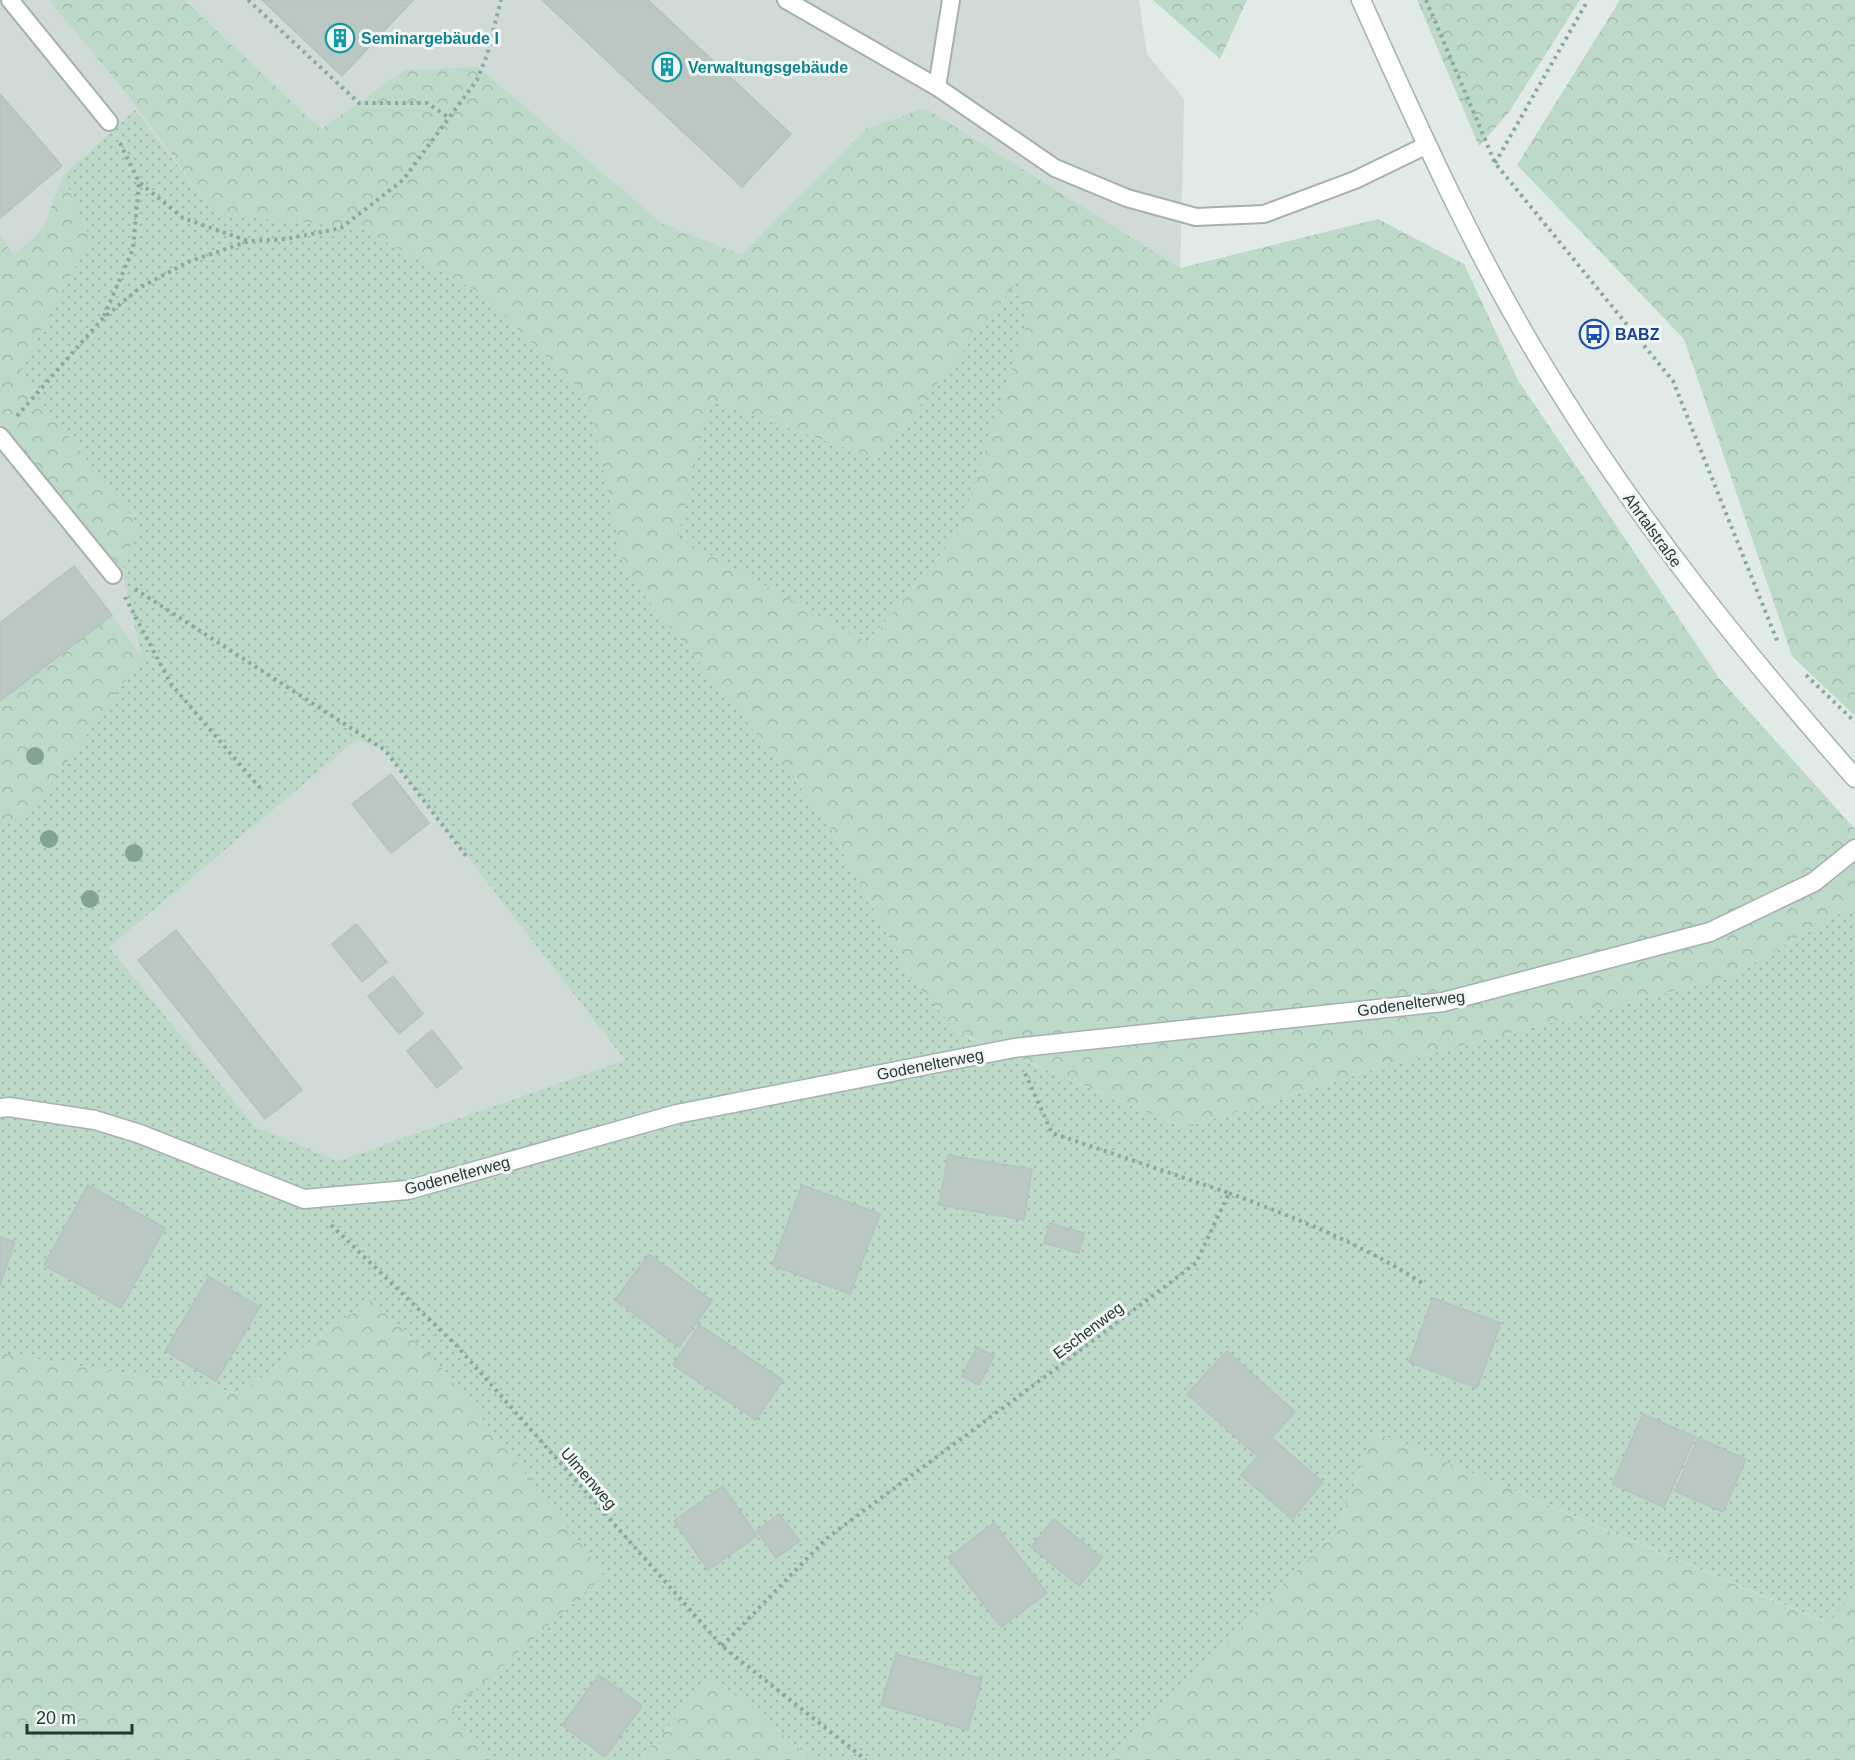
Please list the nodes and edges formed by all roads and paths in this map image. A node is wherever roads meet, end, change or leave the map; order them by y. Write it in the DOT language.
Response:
graph roads {
  1 [pos="9,0"];
  2 [pos="248,0"];
  3 [pos="501,0"];
  4 [pos="786,0"];
  5 [pos="951,0"];
  6 [pos="1360,0"];
  7 [pos="1426,0"];
  8 [pos="1588,0"];
  9 [pos="937,87"];
  10 [pos="448,117"];
  11 [pos="109,122"];
  12 [pos="1427,145"];
  13 [pos="1495,164"];
  14 [pos="139,182"];
  15 [pos="249,241"];
  16 [pos="103,318"];
  17 [pos="0,436"];
  18 [pos="113,575"];
  19 [pos="1782,653"];
  20 [pos="1798,668"];
  21 [pos="1855,722"];
  22 [pos="1855,778"];
  23 [pos="260,788"];
  24 [pos="1855,849"];
  25 [pos="466,857"];
  26 [pos="1014,1047"];
  27 [pos="0,1108"];
  28 [pos="1229,1193"];
  29 [pos="304,1200"];
  30 [pos="1422,1283"];
  31 [pos="722,1646"];
  32 [pos="866,1760"];
  1 -- 11 [label="lane"];
  2 -- 10 [label="path"];
  3 -- 10 [label="path"];
  4 -- 9 [label="lane"];
  5 -- 9 [label="lane"];
  6 -- 12 [label="street, Ahrtalstraße"];
  7 -- 13 [label="path"];
  8 -- 13 [label="path"];
  9 -- 12 [label="lane"];
  10 -- 15 [label="path"];
  11 -- 14 [label="path"];
  12 -- 22 [label="street, Ahrtalstraße"];
  13 -- 19 [label="path"];
  14 -- 15 [label="path"];
  14 -- 16 [label="path"];
  15 -- 16 [label="path"];
  16 -- 17 [label="path"];
  17 -- 18 [label="lane"];
  18 -- 23 [label="path"];
  18 -- 25 [label="path"];
  20 -- 21 [label="path"];
  24 -- 26 [label="street, Godenelterweg"];
  26 -- 28 [label="path"];
  26 -- 29 [label="street, Godenelterweg"];
  27 -- 29 [label="street, Godenelterweg"];
  28 -- 30 [label="path"];
  28 -- 31 [label="path, Eschenweg"];
  29 -- 31 [label="path, Ulmenweg"];
  31 -- 32 [label="path, Ulmenweg"];
}
